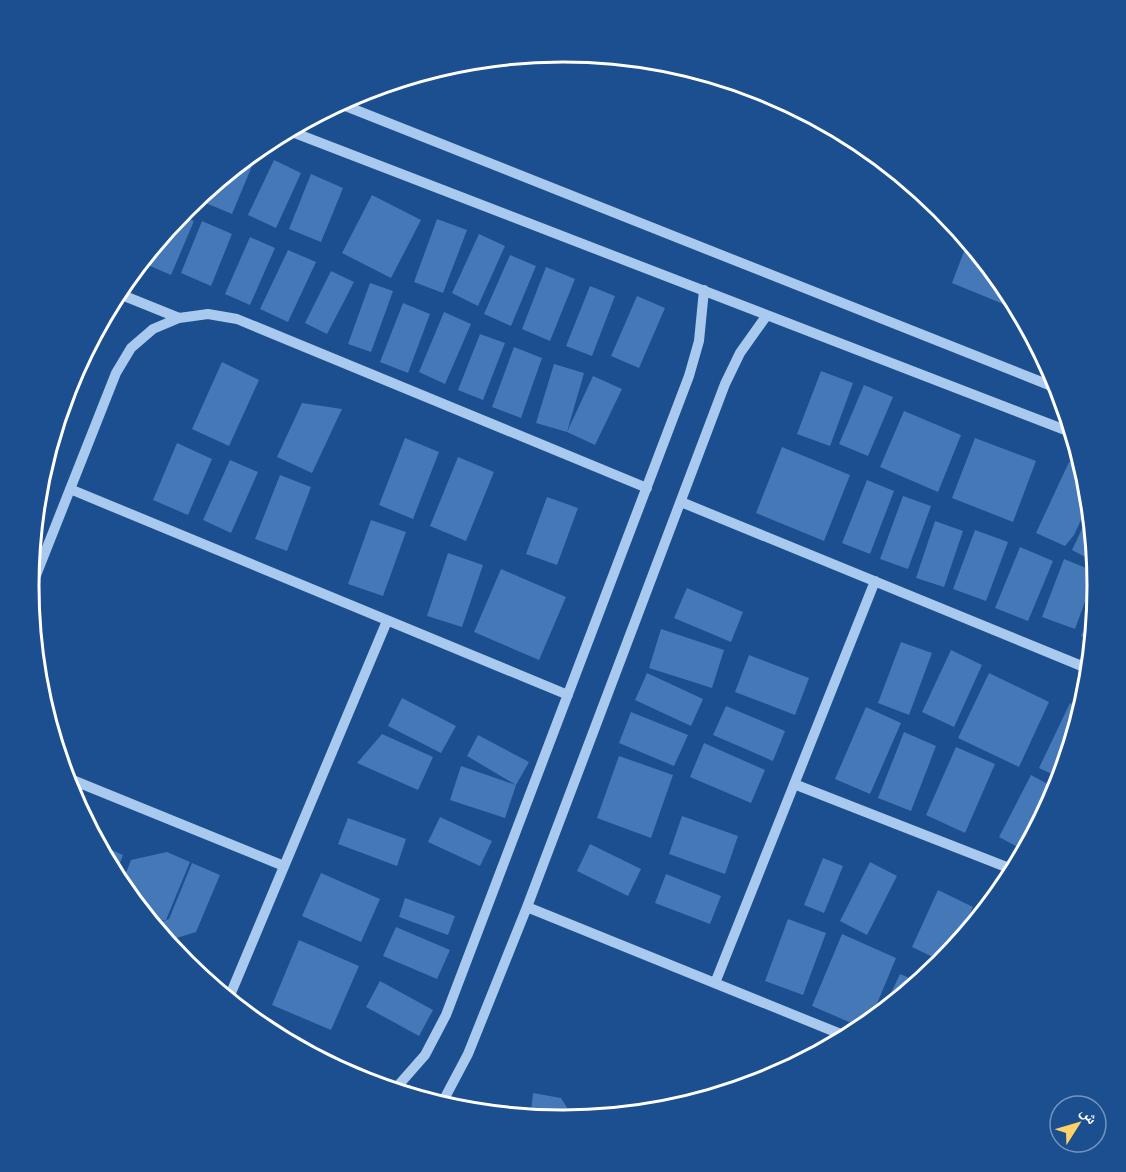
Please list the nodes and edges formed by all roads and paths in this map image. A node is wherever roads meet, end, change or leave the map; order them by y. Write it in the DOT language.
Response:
graph roads {
  1 [pos="352,106"];
  2 [pos="298,134"];
  3 [pos="704,290"];
  4 [pos="126,297"];
  5 [pos="767,315"];
  6 [pos="179,318"];
  7 [pos="1047,384"];
  8 [pos="1063,429"];
  9 [pos="647,488"];
  10 [pos="70,489"];
  11 [pos="681,502"];
  12 [pos="40,566"];
  13 [pos="875,581"];
  14 [pos="387,621"];
  15 [pos="1081,666"];
  16 [pos="568,695"];
  17 [pos="77,782"];
  18 [pos="794,784"];
  19 [pos="284,866"];
  20 [pos="1005,867"];
  21 [pos="527,907"];
  22 [pos="715,983"];
  23 [pos="232,991"];
  24 [pos="837,1033"];
  25 [pos="398,1083"];
  26 [pos="446,1096"];
  1 -- 7 [label="street"];
  2 -- 3 [label="street"];
  3 -- 5 [label="street"];
  3 -- 9 [label="street"];
  4 -- 6 [label="street"];
  5 -- 8 [label="street"];
  5 -- 11 [label="street"];
  6 -- 9 [label="street"];
  6 -- 10 [label="street"];
  9 -- 16 [label="street"];
  10 -- 12 [label="street"];
  10 -- 14 [label="street"];
  11 -- 13 [label="street"];
  11 -- 21 [label="street"];
  13 -- 15 [label="street"];
  13 -- 18 [label="street"];
  14 -- 16 [label="street"];
  14 -- 19 [label="street"];
  16 -- 25 [label="street"];
  17 -- 19 [label="street"];
  18 -- 20 [label="street"];
  18 -- 22 [label="street"];
  19 -- 23 [label="street"];
  21 -- 22 [label="street"];
  21 -- 26 [label="street"];
  22 -- 24 [label="street"];
}
